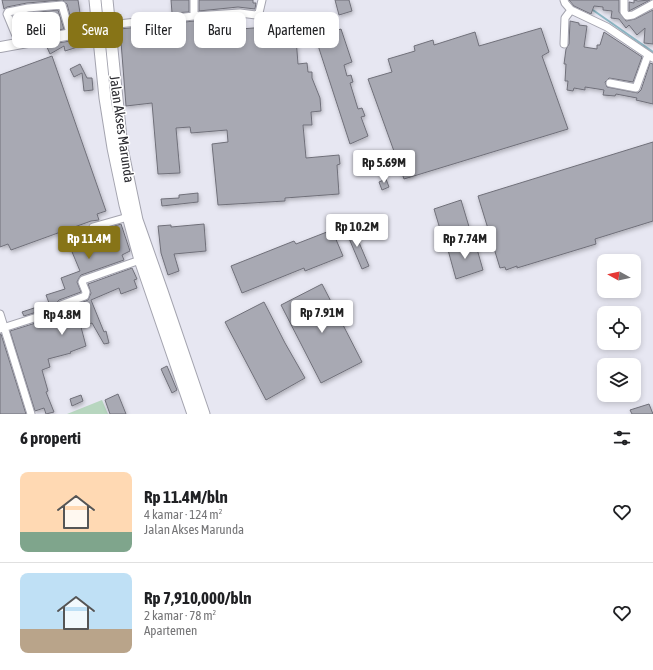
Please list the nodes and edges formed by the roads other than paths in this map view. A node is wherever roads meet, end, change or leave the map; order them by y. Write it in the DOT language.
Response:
graph roads {
  1 [pos="95,0"];
  2 [pos="107,0"];
  3 [pos="194,0"];
  4 [pos="262,0"];
  5 [pos="564,0"];
  6 [pos="624,0"];
  7 [pos="653,4"];
  8 [pos="571,10"];
  9 [pos="96,12"];
  10 [pos="108,12"];
  11 [pos="194,12"];
  12 [pos="246,14"];
  13 [pos="194,16"];
  14 [pos="123,23"];
  15 [pos="68,26"];
  16 [pos="12,27"];
  17 [pos="12,44"];
  18 [pos="564,44"];
  19 [pos="0,47"];
  20 [pos="100,48"];
  21 [pos="112,48"];
  22 [pos="652,57"];
  23 [pos="610,83"];
  24 [pos="128,217"];
  25 [pos="93,227"];
  26 [pos="140,260"];
  27 [pos="0,314"];
  28 [pos="2,328"];
  29 [pos="31,414"];
  30 [pos="193,414"];
  31 [pos="204,414"];
  1 -- 9 [label="main road, Jalan Akses Marunda"];
  2 -- 10 [label="main road, Jalan Akses Marunda"];
  3 -- 11 [label="street"];
  4 -- 12 [label="street"];
  5 -- 8 [label="street"];
  6 -- 7 [label="street"];
  8 -- 18 [label="street"];
  8 -- 22 [label="street"];
  13 -- 14 [label="street"];
  15 -- 16 [label="street"];
  17 -- 19 [label="street"];
  20 -- 24 [label="main road, Jalan Akses Marunda"];
  21 -- 31 [label="main road, Jalan Akses Marunda"];
  22 -- 23 [label="street"];
  24 -- 25 [label="street"];
  24 -- 26 [label="main road, Jalan Akses Marunda"];
  26 -- 28 [label="street"];
  26 -- 30 [label="main road, Jalan Akses Marunda"];
  27 -- 28 [label="street"];
  28 -- 29 [label="street"];
}
